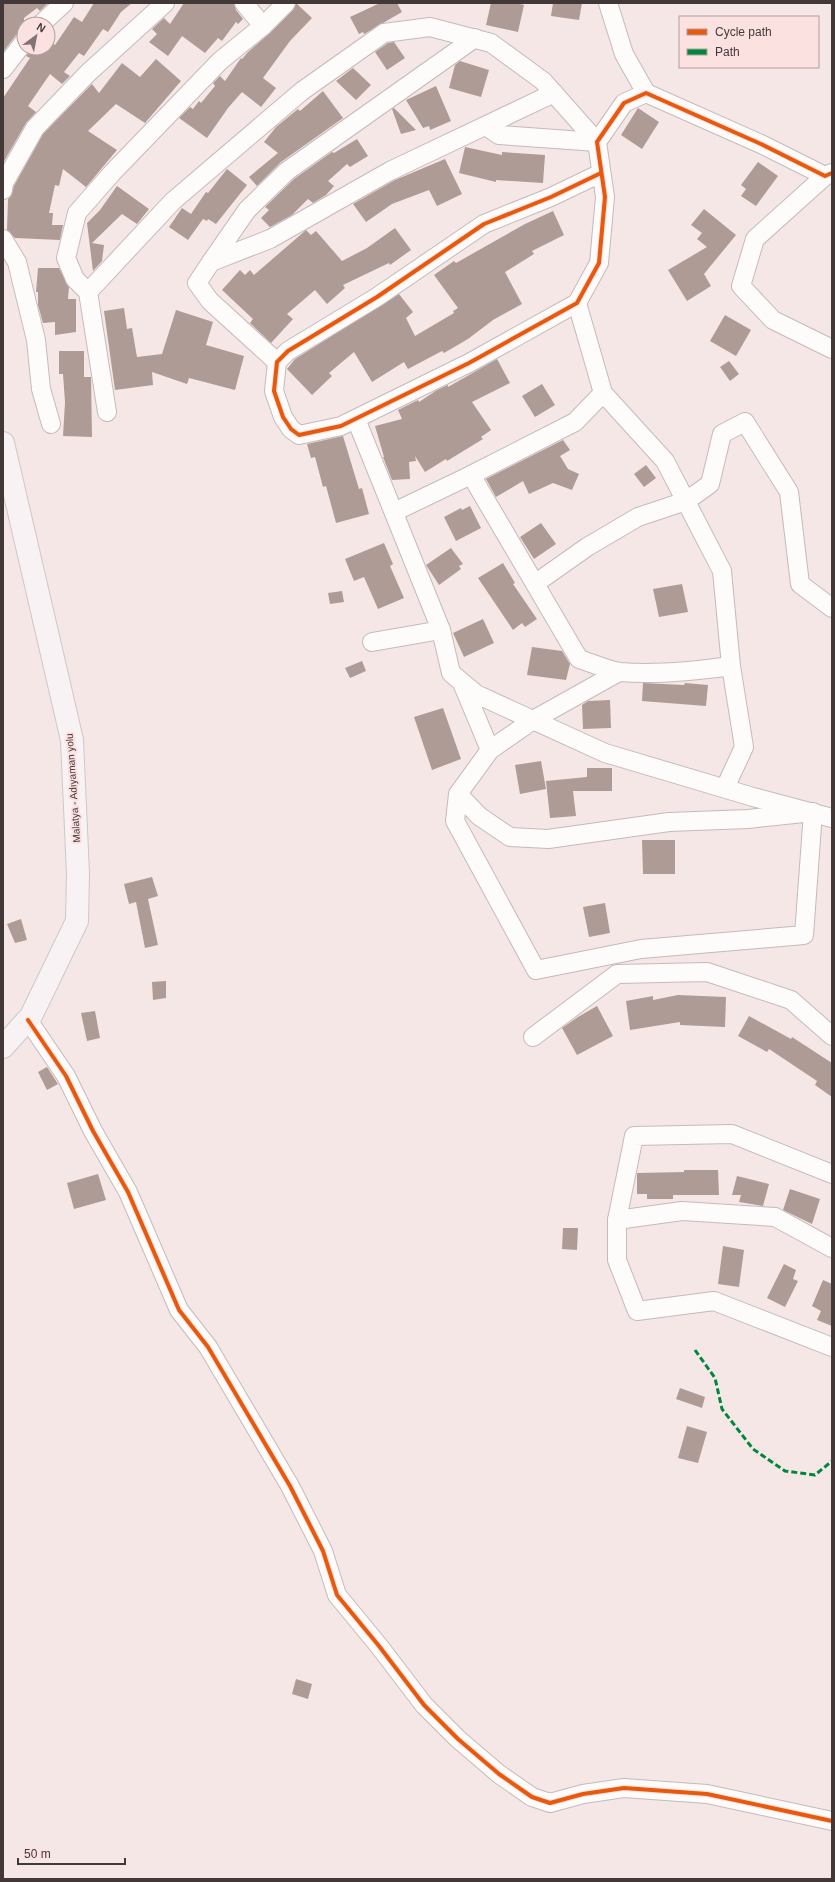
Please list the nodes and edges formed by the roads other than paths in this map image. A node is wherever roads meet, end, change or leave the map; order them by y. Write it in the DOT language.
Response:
graph roads {
  1 [pos="64,3"];
  2 [pos="165,3"];
  3 [pos="244,3"];
  4 [pos="286,3"];
  5 [pos="608,3"];
  6 [pos="50,16"];
  7 [pos="263,26"];
  8 [pos="475,38"];
  9 [pos="16,52"];
  10 [pos="3,69"];
  11 [pos="554,93"];
  12 [pos="646,93"];
  13 [pos="486,126"];
  14 [pos="597,142"];
  15 [pos="602,173"];
  16 [pos="829,175"];
  17 [pos="3,190"];
  18 [pos="3,239"];
  19 [pos="211,262"];
  20 [pos="88,292"];
  21 [pos="577,304"];
  22 [pos="832,349"];
  23 [pos="277,362"];
  24 [pos="603,393"];
  25 [pos="107,412"];
  26 [pos="356,419"];
  27 [pos="52,424"];
  28 [pos="3,443"];
  29 [pos="471,475"];
  30 [pos="686,500"];
  31 [pos="394,512"];
  32 [pos="536,583"];
  33 [pos="832,608"];
  34 [pos="441,630"];
  35 [pos="372,642"];
  36 [pos="731,666"];
  37 [pos="619,672"];
  38 [pos="461,681"];
  39 [pos="534,720"];
  40 [pos="490,750"];
  41 [pos="725,788"];
  42 [pos="458,794"];
  43 [pos="813,812"];
  44 [pos="832,818"];
  45 [pos="28,1020"];
  46 [pos="832,1036"];
  47 [pos="533,1037"];
  48 [pos="3,1047"];
  49 [pos="832,1174"];
  50 [pos="617,1220"];
  51 [pos="832,1248"];
  52 [pos="832,1347"];
  53 [pos="832,1821"];
  1 -- 6 [label="street"];
  2 -- 17 [label="street"];
  3 -- 7 [label="street"];
  4 -- 7 [label="street"];
  5 -- 12 [label="street"];
  7 -- 20 [label="street"];
  8 -- 11 [label="street"];
  8 -- 19 [label="street"];
  8 -- 20 [label="street"];
  9 -- 10 [label="street"];
  11 -- 13 [label="street"];
  11 -- 14 [label="street"];
  12 -- 14 [label="street"];
  12 -- 16 [label="street"];
  13 -- 14 [label="street"];
  13 -- 19 [label="street"];
  14 -- 15 [label="street"];
  15 -- 21 [label="street"];
  15 -- 23 [label="street"];
  16 -- 22 [label="street"];
  18 -- 27 [label="street"];
  19 -- 23 [label="street"];
  20 -- 25 [label="street"];
  21 -- 24 [label="street"];
  21 -- 26 [label="street"];
  23 -- 26 [label="street"];
  24 -- 29 [label="street"];
  24 -- 30 [label="street"];
  26 -- 31 [label="street"];
  28 -- 45 [label="main road, Malatya - Adıyaman yolu"];
  29 -- 31 [label="street"];
  29 -- 32 [label="street"];
  30 -- 32 [label="street"];
  30 -- 33 [label="street"];
  30 -- 36 [label="street"];
  31 -- 34 [label="street"];
  32 -- 37 [label="street"];
  34 -- 35 [label="street"];
  34 -- 38 [label="street"];
  36 -- 37 [label="street"];
  36 -- 41 [label="street"];
  37 -- 39 [label="street"];
  38 -- 39 [label="street"];
  38 -- 40 [label="street"];
  39 -- 40 [label="street"];
  39 -- 41 [label="street"];
  40 -- 42 [label="street"];
  41 -- 43 [label="street"];
  42 -- 43 [label="street"];
  42 -- 43 [label="street"];
  43 -- 44 [label="street"];
  45 -- 48 [label="main road, Malatya - Adıyaman yolu"];
  45 -- 53 [label="street"];
  46 -- 47 [label="street"];
  49 -- 50 [label="street"];
  50 -- 51 [label="street"];
  50 -- 52 [label="street"];
}
